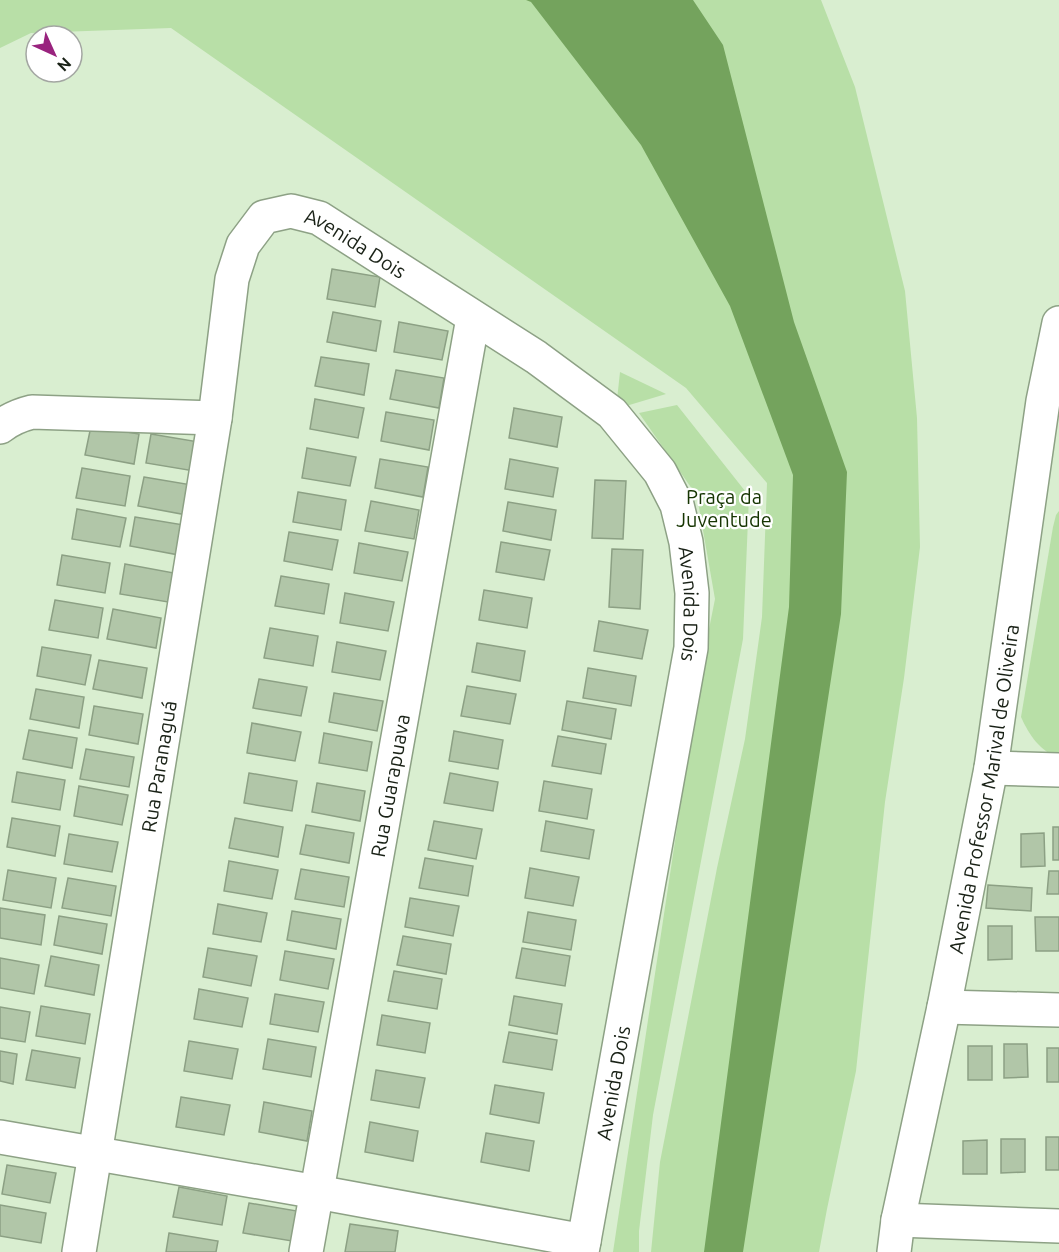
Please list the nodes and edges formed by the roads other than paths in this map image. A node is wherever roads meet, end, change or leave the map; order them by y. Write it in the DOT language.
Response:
graph roads {
  1 [pos="232,279"];
  2 [pos="473,318"];
  3 [pos="1059,323"];
  4 [pos="1051,408"];
  5 [pos="215,418"];
  6 [pos="0,427"];
  7 [pos="991,768"];
  8 [pos="1059,770"];
  9 [pos="944,1007"];
  10 [pos="1059,1010"];
  11 [pos="0,1137"];
  12 [pos="95,1154"];
  13 [pos="317,1192"];
  14 [pos="898,1220"];
  15 [pos="1059,1226"];
  16 [pos="583,1247"];
  17 [pos="79,1252"];
  18 [pos="306,1252"];
  19 [pos="894,1252"];
  1 -- 2 [label="street, Avenida Dois"];
  1 -- 5 [label="street, Rua Paranaguá"];
  2 -- 13 [label="street, Rua Guarapuava"];
  2 -- 16 [label="street, Avenida Dois"];
  3 -- 4 [label="street, Avenida Professor Marival de Oliveira"];
  4 -- 7 [label="street, Avenida Professor Marival de Oliveira"];
  5 -- 6 [label="street"];
  5 -- 12 [label="street, Rua Paranaguá"];
  7 -- 8 [label="street"];
  7 -- 9 [label="street, Avenida Professor Marival de Oliveira"];
  9 -- 10 [label="street"];
  9 -- 14 [label="street, Avenida Professor Marival de Oliveira"];
  11 -- 12 [label="street"];
  12 -- 13 [label="street"];
  12 -- 17 [label="street, Rua Paranaguá"];
  13 -- 16 [label="street"];
  13 -- 18 [label="street, Rua Guarapuava"];
  14 -- 15 [label="street"];
  14 -- 19 [label="street, Avenida Professor Marival de Oliveira"];
}
